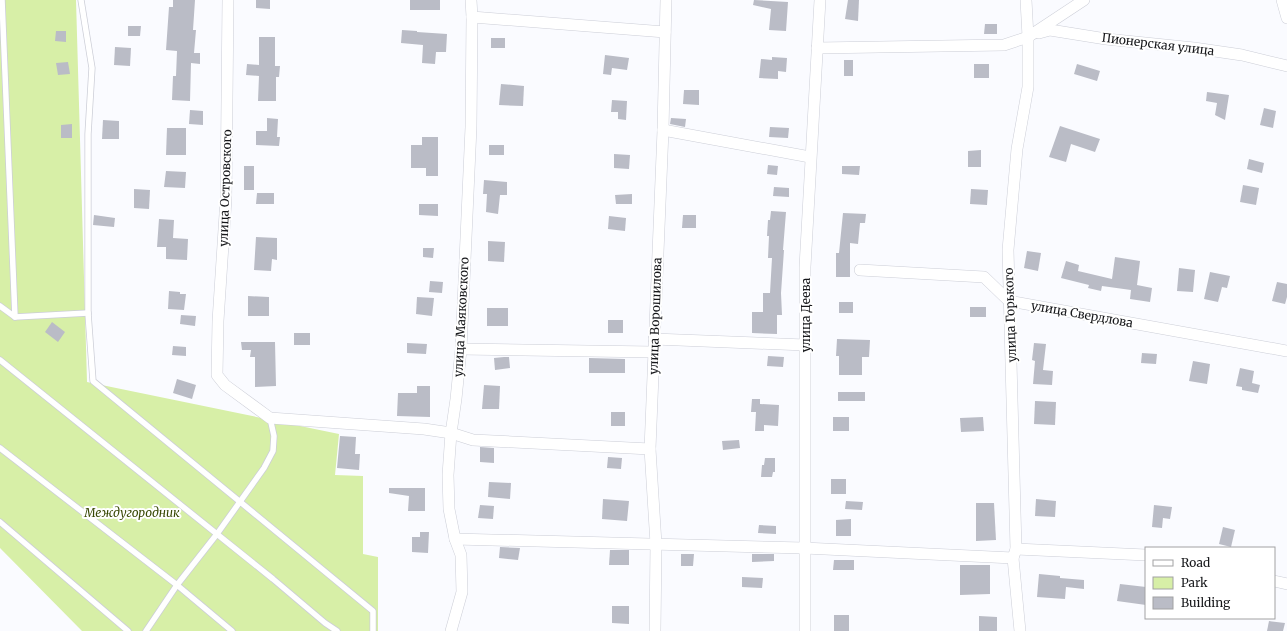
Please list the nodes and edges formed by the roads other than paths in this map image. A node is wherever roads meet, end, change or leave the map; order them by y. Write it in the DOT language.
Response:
graph roads {
  1 [pos="2,0"];
  2 [pos="81,0"];
  3 [pos="228,0"];
  4 [pos="471,0"];
  5 [pos="666,0"];
  6 [pos="820,0"];
  7 [pos="1026,0"];
  8 [pos="1084,0"];
  9 [pos="1282,0"];
  10 [pos="472,17"];
  11 [pos="1287,18"];
  12 [pos="665,32"];
  13 [pos="1028,37"];
  14 [pos="817,48"];
  15 [pos="1287,66"];
  16 [pos="663,130"];
  17 [pos="810,157"];
  18 [pos="860,270"];
  19 [pos="1009,301"];
  20 [pos="0,306"];
  21 [pos="88,313"];
  22 [pos="15,317"];
  23 [pos="654,339"];
  24 [pos="805,345"];
  25 [pos="461,349"];
  26 [pos="1287,351"];
  27 [pos="653,352"];
  28 [pos="0,360"];
  29 [pos="270,418"];
  30 [pos="451,433"];
  31 [pos="0,448"];
  32 [pos="650,449"];
  33 [pos="241,502"];
  34 [pos="0,522"];
  35 [pos="217,534"];
  36 [pos="455,539"];
  37 [pos="656,544"];
  38 [pos="804,548"];
  39 [pos="1014,554"];
  40 [pos="1145,555"];
  41 [pos="1275,581"];
  42 [pos="1287,584"];
  43 [pos="176,585"];
  44 [pos="128,631"];
  45 [pos="146,631"];
  46 [pos="232,631"];
  47 [pos="337,631"];
  48 [pos="373,631"];
  49 [pos="451,631"];
  50 [pos="655,631"];
  51 [pos="805,631"];
  52 [pos="1020,631"];
  1 -- 22 [label="lane"];
  2 -- 21 [label="lane"];
  3 -- 29 [label="street, улица Островского"];
  4 -- 10 [label="street, улица Маяковского"];
  5 -- 12 [label="street, улица Ворошилова"];
  6 -- 14 [label="street, улица Деева"];
  7 -- 13 [label="street, улица Горького"];
  8 -- 13 [label="street"];
  9 -- 11 [label="street"];
  10 -- 12 [label="street"];
  10 -- 25 [label="street, улица Маяковского"];
  12 -- 16 [label="street, улица Ворошилова"];
  13 -- 14 [label="street"];
  13 -- 15 [label="street, Пионерская улица"];
  13 -- 19 [label="street, улица Горького"];
  14 -- 17 [label="street, улица Деева"];
  16 -- 17 [label="street"];
  16 -- 23 [label="street, улица Ворошилова"];
  17 -- 24 [label="street, улица Деева"];
  18 -- 19 [label="street"];
  19 -- 26 [label="street, улица Свердлова"];
  19 -- 39 [label="street, улица Горького"];
  20 -- 22 [label="lane"];
  21 -- 22 [label="lane"];
  21 -- 33 [label="lane"];
  23 -- 24 [label="street"];
  23 -- 27 [label="street, улица Ворошилова"];
  24 -- 38 [label="street, улица Деева"];
  25 -- 27 [label="street"];
  25 -- 30 [label="street, улица Маяковского"];
  27 -- 32 [label="street, улица Ворошилова"];
  28 -- 35 [label="lane"];
  29 -- 30 [label="street"];
  29 -- 33 [label="lane"];
  30 -- 32 [label="street"];
  30 -- 36 [label="street, улица Маяковского"];
  31 -- 43 [label="lane"];
  32 -- 37 [label="street, улица Ворошилова"];
  33 -- 35 [label="lane"];
  33 -- 48 [label="lane"];
  34 -- 44 [label="lane"];
  35 -- 43 [label="lane"];
  35 -- 47 [label="lane"];
  36 -- 37 [label="street"];
  36 -- 49 [label="street, улица Маяковского"];
  37 -- 38 [label="street"];
  37 -- 50 [label="street, улица Ворошилова"];
  38 -- 39 [label="street"];
  38 -- 51 [label="street, улица Деева"];
  39 -- 40 [label="street"];
  39 -- 52 [label="street, улица Горького"];
  41 -- 42 [label="street"];
  43 -- 45 [label="lane"];
  43 -- 46 [label="lane"];
}
